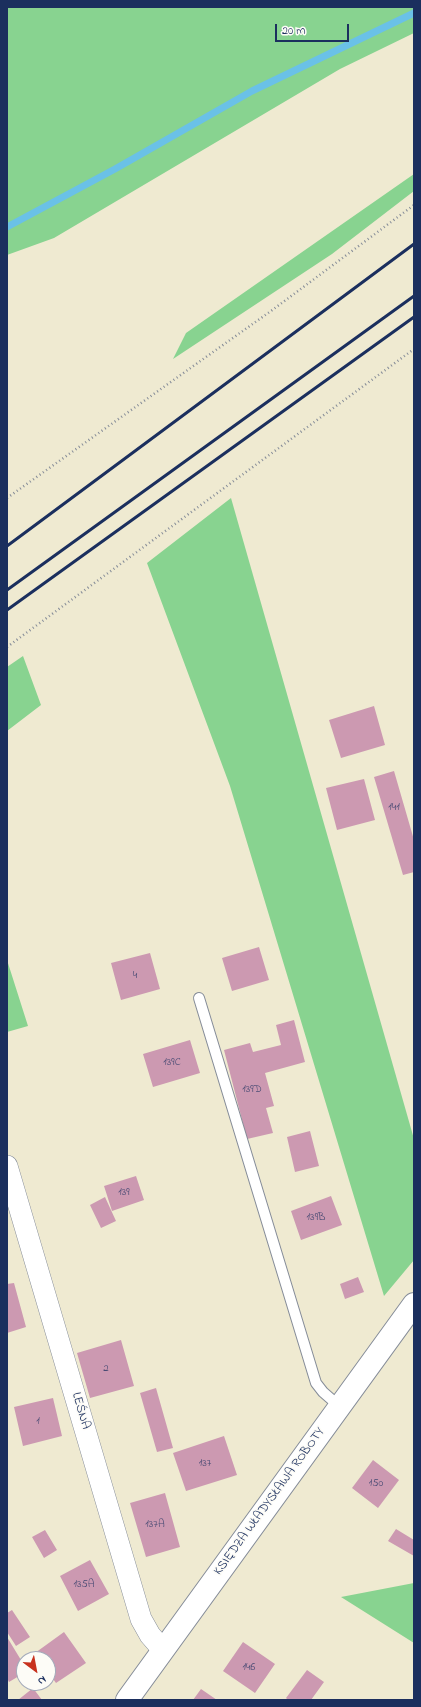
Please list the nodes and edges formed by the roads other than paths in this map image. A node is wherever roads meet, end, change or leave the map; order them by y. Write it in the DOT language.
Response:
graph roads {
  1 [pos="199,998"];
  2 [pos="7,1166"];
  3 [pos="414,1304"];
  4 [pos="339,1406"];
  5 [pos="163,1650"];
  6 [pos="127,1700"];
  1 -- 4 [label="lane"];
  2 -- 5 [label="street, LEŚNA"];
  3 -- 4 [label="main road, KSIĘDZA WŁADYSŁAWA ROBOTY"];
  4 -- 5 [label="main road, KSIĘDZA WŁADYSŁAWA ROBOTY"];
  5 -- 6 [label="main road, KSIĘDZA WŁADYSŁAWA ROBOTY"];
}
